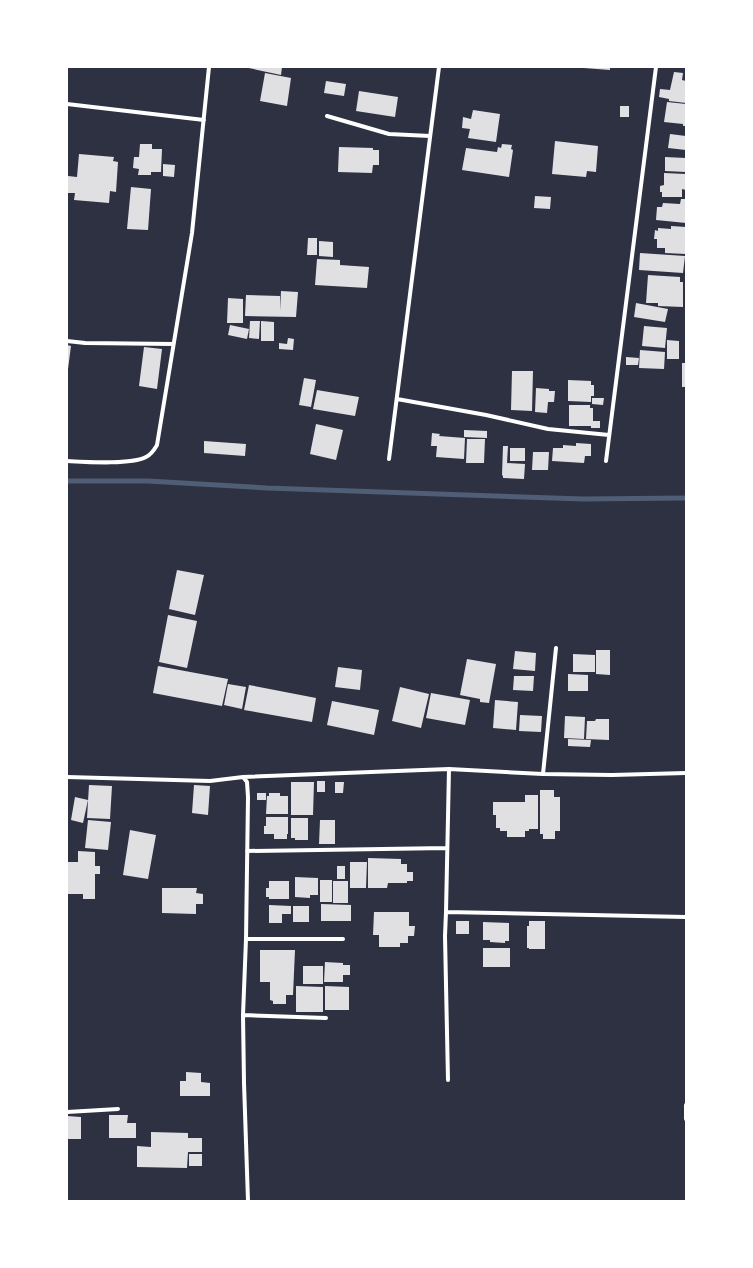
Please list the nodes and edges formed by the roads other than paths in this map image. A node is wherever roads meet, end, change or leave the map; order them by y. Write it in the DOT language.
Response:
graph roads {
  1 [pos="209,67"];
  2 [pos="440,67"];
  3 [pos="656,67"];
  4 [pos="67,104"];
  5 [pos="328,116"];
  6 [pos="204,120"];
  7 [pos="430,136"];
  8 [pos="67,341"];
  9 [pos="173,344"];
  10 [pos="397,399"];
  11 [pos="609,435"];
  12 [pos="389,459"];
  13 [pos="606,461"];
  14 [pos="67,462"];
  15 [pos="556,648"];
  16 [pos="449,769"];
  17 [pos="686,773"];
  18 [pos="543,774"];
  19 [pos="67,777"];
  20 [pos="243,777"];
  21 [pos="447,848"];
  22 [pos="247,851"];
  23 [pos="446,912"];
  24 [pos="686,917"];
  25 [pos="246,939"];
  26 [pos="342,939"];
  27 [pos="243,1015"];
  28 [pos="326,1018"];
  29 [pos="448,1080"];
  30 [pos="686,1105"];
  31 [pos="118,1109"];
  32 [pos="67,1112"];
  33 [pos="686,1119"];
  34 [pos="248,1201"];
  1 -- 6 [label="street"];
  2 -- 7 [label="street"];
  3 -- 11 [label="street"];
  4 -- 6 [label="street"];
  5 -- 7 [label="street"];
  6 -- 9 [label="street"];
  7 -- 10 [label="street"];
  8 -- 9 [label="street"];
  9 -- 14 [label="street"];
  10 -- 11 [label="street"];
  10 -- 12 [label="street"];
  11 -- 13 [label="street"];
  15 -- 18 [label="street"];
  16 -- 18 [label="street"];
  16 -- 20 [label="street"];
  16 -- 21 [label="street"];
  17 -- 18 [label="street"];
  19 -- 20 [label="street"];
  20 -- 22 [label="street"];
  21 -- 22 [label="street"];
  21 -- 23 [label="street"];
  22 -- 25 [label="street"];
  23 -- 24 [label="street"];
  23 -- 29 [label="street"];
  25 -- 26 [label="street"];
  25 -- 27 [label="street"];
  27 -- 28 [label="street"];
  27 -- 34 [label="street"];
  30 -- 33 [label="street"];
  31 -- 32 [label="street"];
}
